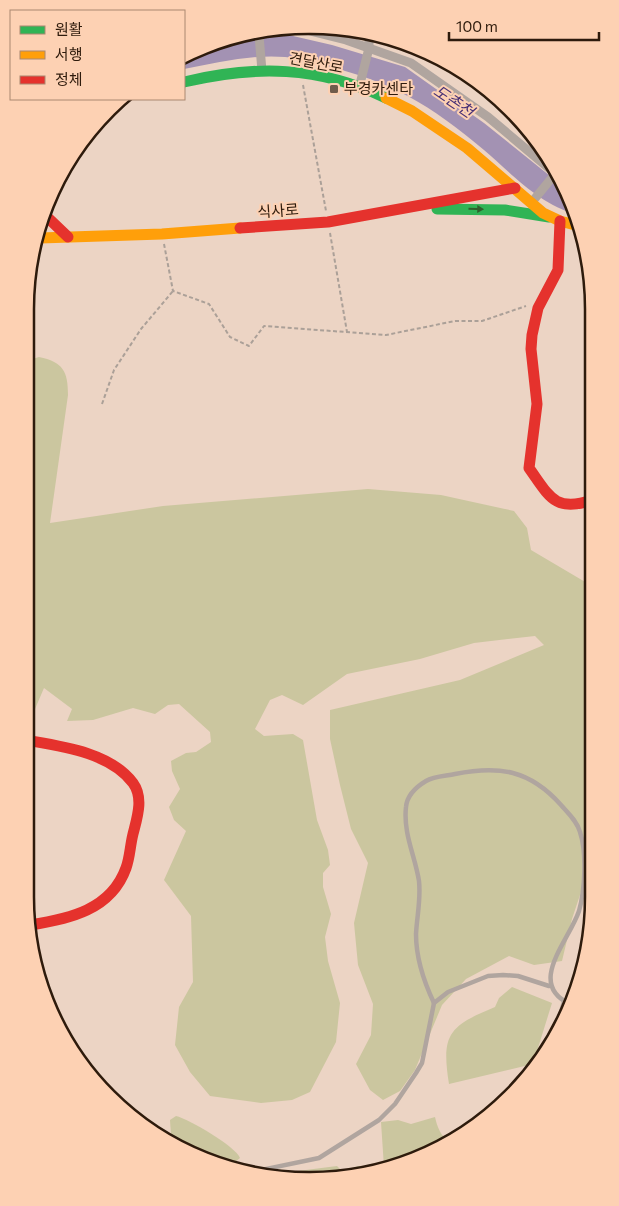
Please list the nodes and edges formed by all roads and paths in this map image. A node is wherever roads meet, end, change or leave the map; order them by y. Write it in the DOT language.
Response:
graph roads {
  1 [pos="318,34"];
  2 [pos="259,38"];
  3 [pos="369,40"];
  4 [pos="368,50"];
  5 [pos="262,68"];
  6 [pos="301,73"];
  7 [pos="185,82"];
  8 [pos="360,84"];
  9 [pos="540,158"];
  10 [pos="552,179"];
  11 [pos="515,188"];
  12 [pos="533,200"];
  13 [pos="428,205"];
  14 [pos="49,219"];
  15 [pos="555,219"];
  16 [pos="328,222"];
  17 [pos="572,224"];
  18 [pos="162,234"];
  19 [pos="68,237"];
  20 [pos="43,238"];
  21 [pos="173,291"];
  22 [pos="545,298"];
  23 [pos="347,332"];
  24 [pos="102,404"];
  25 [pos="585,503"];
  26 [pos="34,742"];
  27 [pos="35,924"];
  28 [pos="550,986"];
  29 [pos="564,1002"];
  30 [pos="434,1003"];
  31 [pos="267,1169"];
  1 -- 4 [label="street"];
  2 -- 5 [label="street"];
  3 -- 4 [label="street"];
  4 -- 8 [label="street"];
  4 -- 9 [label="street"];
  5 -- 6 [label="street, 견달산로"];
  5 -- 7 [label="street, 견달산로"];
  6 -- 8 [label="street, 견달산로"];
  6 -- 16 [label="path"];
  8 -- 11 [label="street, 견달산로"];
  10 -- 12 [label="street"];
  11 -- 12 [label="street, 견달산로"];
  11 -- 13 [label="street, 식사로"];
  12 -- 15 [label="street, 견달산로"];
  13 -- 15 [label="street, one-way"];
  13 -- 16 [label="street, 식사로"];
  14 -- 19 [label="street"];
  15 -- 17 [label="street, 견달산로"];
  15 -- 22 [label="street"];
  16 -- 18 [label="street, 식사로"];
  16 -- 23 [label="path"];
  18 -- 19 [label="street, 식사로"];
  18 -- 21 [label="path"];
  19 -- 20 [label="street, 식사로"];
  21 -- 23 [label="path"];
  21 -- 24 [label="path"];
  22 -- 23 [label="path"];
  22 -- 25 [label="street"];
  26 -- 27 [label="street"];
  28 -- 29 [label="lane"];
  28 -- 30 [label="lane"];
  28 -- 30 [label="lane"];
  30 -- 31 [label="lane"];
}
